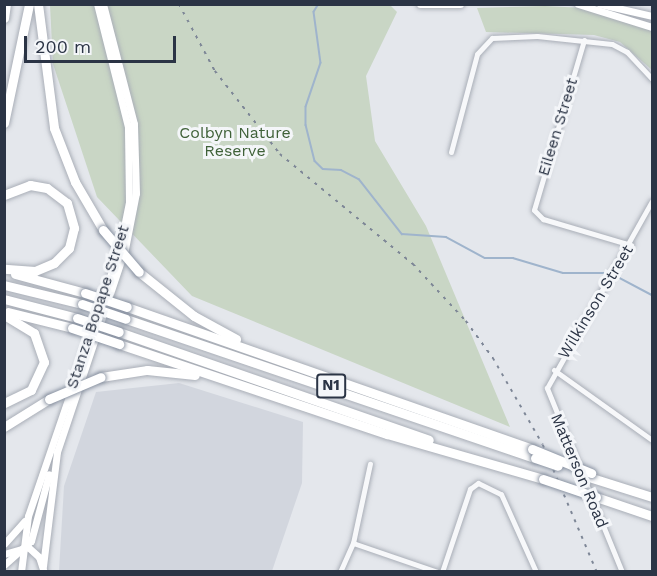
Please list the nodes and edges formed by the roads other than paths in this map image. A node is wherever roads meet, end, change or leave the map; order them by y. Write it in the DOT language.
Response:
graph roads {
  1 [pos="6,4"];
  2 [pos="29,4"];
  3 [pos="39,4"];
  4 [pos="97,4"];
  5 [pos="103,4"];
  6 [pos="420,4"];
  7 [pos="460,4"];
  8 [pos="578,4"];
  9 [pos="600,4"];
  10 [pos="652,16"];
  11 [pos="4,18"];
  12 [pos="652,27"];
  13 [pos="584,40"];
  14 [pos="652,79"];
  15 [pos="4,123"];
  16 [pos="450,152"];
  17 [pos="4,195"];
  18 [pos="652,201"];
  19 [pos="631,245"];
  20 [pos="4,270"];
  21 [pos="4,285"];
  22 [pos="4,299"];
  23 [pos="4,313"];
  24 [pos="554,370"];
  25 [pos="330,376"];
  26 [pos="272,396"];
  27 [pos="4,403"];
  28 [pos="4,427"];
  29 [pos="652,440"];
  30 [pos="57,452"];
  31 [pos="533,454"];
  32 [pos="370,464"];
  33 [pos="525,473"];
  34 [pos="652,497"];
  35 [pos="28,516"];
  36 [pos="652,516"];
  37 [pos="353,543"];
  38 [pos="4,544"];
  39 [pos="24,549"];
  40 [pos="4,554"];
  41 [pos="4,565"];
  42 [pos="43,569"];
  43 [pos="21,571"];
  44 [pos="340,572"];
  45 [pos="437,572"];
  46 [pos="442,572"];
  47 [pos="536,572"];
  48 [pos="621,572"];
  1 -- 11 [label="highway"];
  2 -- 15 [label="highway"];
  3 -- 25 [label="highway, bridge"];
  4 -- 35 [label="main road, Stanza Bopape Street"];
  5 -- 30 [label="main road, Stanza Bopape Street"];
  6 -- 7 [label="main road"];
  8 -- 12 [label="main road"];
  9 -- 10 [label="main road"];
  13 -- 14 [label="street"];
  13 -- 16 [label="street"];
  13 -- 19 [label="street, Eileen Street"];
  17 -- 20 [label="highway"];
  18 -- 19 [label="street, Wilkinson Street"];
  19 -- 24 [label="street, Wilkinson Street"];
  20 -- 25 [label="highway, bridge"];
  21 -- 31 [label="highway, N1, bridge"];
  22 -- 33 [label="highway, N1, bridge"];
  23 -- 26 [label="highway, bridge"];
  23 -- 27 [label="highway"];
  24 -- 29 [label="street"];
  24 -- 48 [label="street, Matterson Road"];
  25 -- 31 [label="highway"];
  26 -- 28 [label="highway, bridge"];
  26 -- 33 [label="highway"];
  30 -- 39 [label="main road"];
  30 -- 42 [label="main road, Stanza Bopape Street"];
  31 -- 34 [label="highway, N1, bridge"];
  32 -- 37 [label="street"];
  33 -- 36 [label="highway, N1, bridge"];
  35 -- 38 [label="main road"];
  35 -- 39 [label="main road, Stanza Bopape Street"];
  37 -- 44 [label="street"];
  37 -- 45 [label="street"];
  39 -- 40 [label="main road"];
  39 -- 41 [label="main road"];
  39 -- 42 [label="main road"];
  39 -- 43 [label="main road, Stanza Bopape Street"];
  46 -- 47 [label="street"];
}
